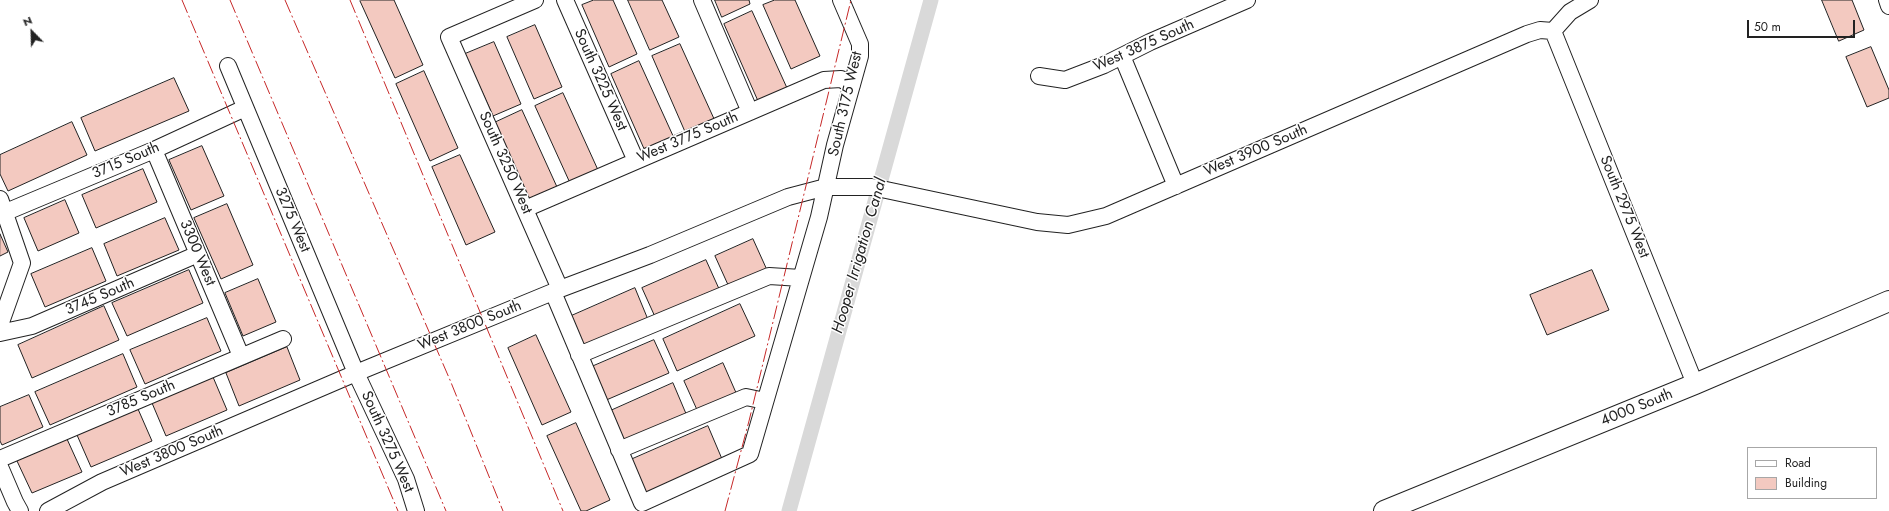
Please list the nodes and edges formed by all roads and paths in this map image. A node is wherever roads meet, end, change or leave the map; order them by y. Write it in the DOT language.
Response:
graph roads {
  1 [pos="535,0"];
  2 [pos="565,0"];
  3 [pos="702,0"];
  4 [pos="841,0"];
  5 [pos="1247,0"];
  6 [pos="1590,0"];
  7 [pos="1887,0"];
  8 [pos="1889,6"];
  9 [pos="1553,31"];
  10 [pos="1122,56"];
  11 [pos="228,66"];
  12 [pos="1039,76"];
  13 [pos="852,85"];
  14 [pos="245,108"];
  15 [pos="750,112"];
  16 [pos="154,150"];
  17 [pos="636,161"];
  18 [pos="1176,186"];
  19 [pos="833,187"];
  20 [pos="904,192"];
  21 [pos="3,206"];
  22 [pos="524,209"];
  23 [pos="198,254"];
  24 [pos="801,278"];
  25 [pos="556,290"];
  26 [pos="1889,301"];
  27 [pos="0,325"];
  28 [pos="0,333"];
  29 [pos="283,339"];
  30 [pos="579,355"];
  31 [pos="241,356"];
  32 [pos="356,374"];
  33 [pos="1696,384"];
  34 [pos="766,402"];
  35 [pos="619,450"];
  36 [pos="0,459"];
  37 [pos="0,466"];
  38 [pos="20,511"];
  39 [pos="48,511"];
  40 [pos="416,511"];
  41 [pos="1384,511"];
  1 -- 22 [label="street, South 3250 West"];
  2 -- 17 [label="street, South 3225 West"];
  3 -- 15 [label="street"];
  4 -- 13 [label="street, South 3175 West"];
  5 -- 10 [label="street, West 3875 South"];
  6 -- 9 [label="street"];
  7 -- 8 [label="street"];
  9 -- 18 [label="street, West 3900 South"];
  9 -- 33 [label="street, South 2975 West"];
  10 -- 12 [label="street, West 3875 South"];
  10 -- 18 [label="street"];
  11 -- 14 [label="street, 3275 West"];
  13 -- 15 [label="street, West 3775 South"];
  13 -- 19 [label="street, South 3175 West"];
  14 -- 16 [label="street, 3715 South"];
  14 -- 32 [label="street, 3275 West"];
  15 -- 17 [label="street, West 3775 South"];
  16 -- 21 [label="street, 3715 South"];
  16 -- 23 [label="street, 3300 West"];
  17 -- 22 [label="street, West 3775 South"];
  18 -- 20 [label="street, West 3900 South"];
  19 -- 20 [label="street, West 3800 South"];
  19 -- 24 [label="street, South 3175 West"];
  19 -- 25 [label="street, West 3800 South"];
  21 -- 27 [label="street"];
  22 -- 25 [label="street, South 3250 West"];
  23 -- 28 [label="street, 3745 South"];
  23 -- 31 [label="street, 3300 West"];
  24 -- 30 [label="street"];
  24 -- 34 [label="street, South 3175 West"];
  25 -- 30 [label="street, South 3250 West"];
  25 -- 32 [label="street, West 3800 South"];
  26 -- 33 [label="main road, 4000 South"];
  29 -- 31 [label="street, 3785 South"];
  30 -- 35 [label="street, South 3250 West"];
  31 -- 36 [label="street, 3785 South"];
  32 -- 39 [label="street, West 3800 South"];
  32 -- 40 [label="street, South 3275 West"];
  33 -- 41 [label="main road, 4000 South"];
  34 -- 35 [label="street"];
  34 -- 35 [label="street, South 3250 West"];
  37 -- 38 [label="street"];
}
